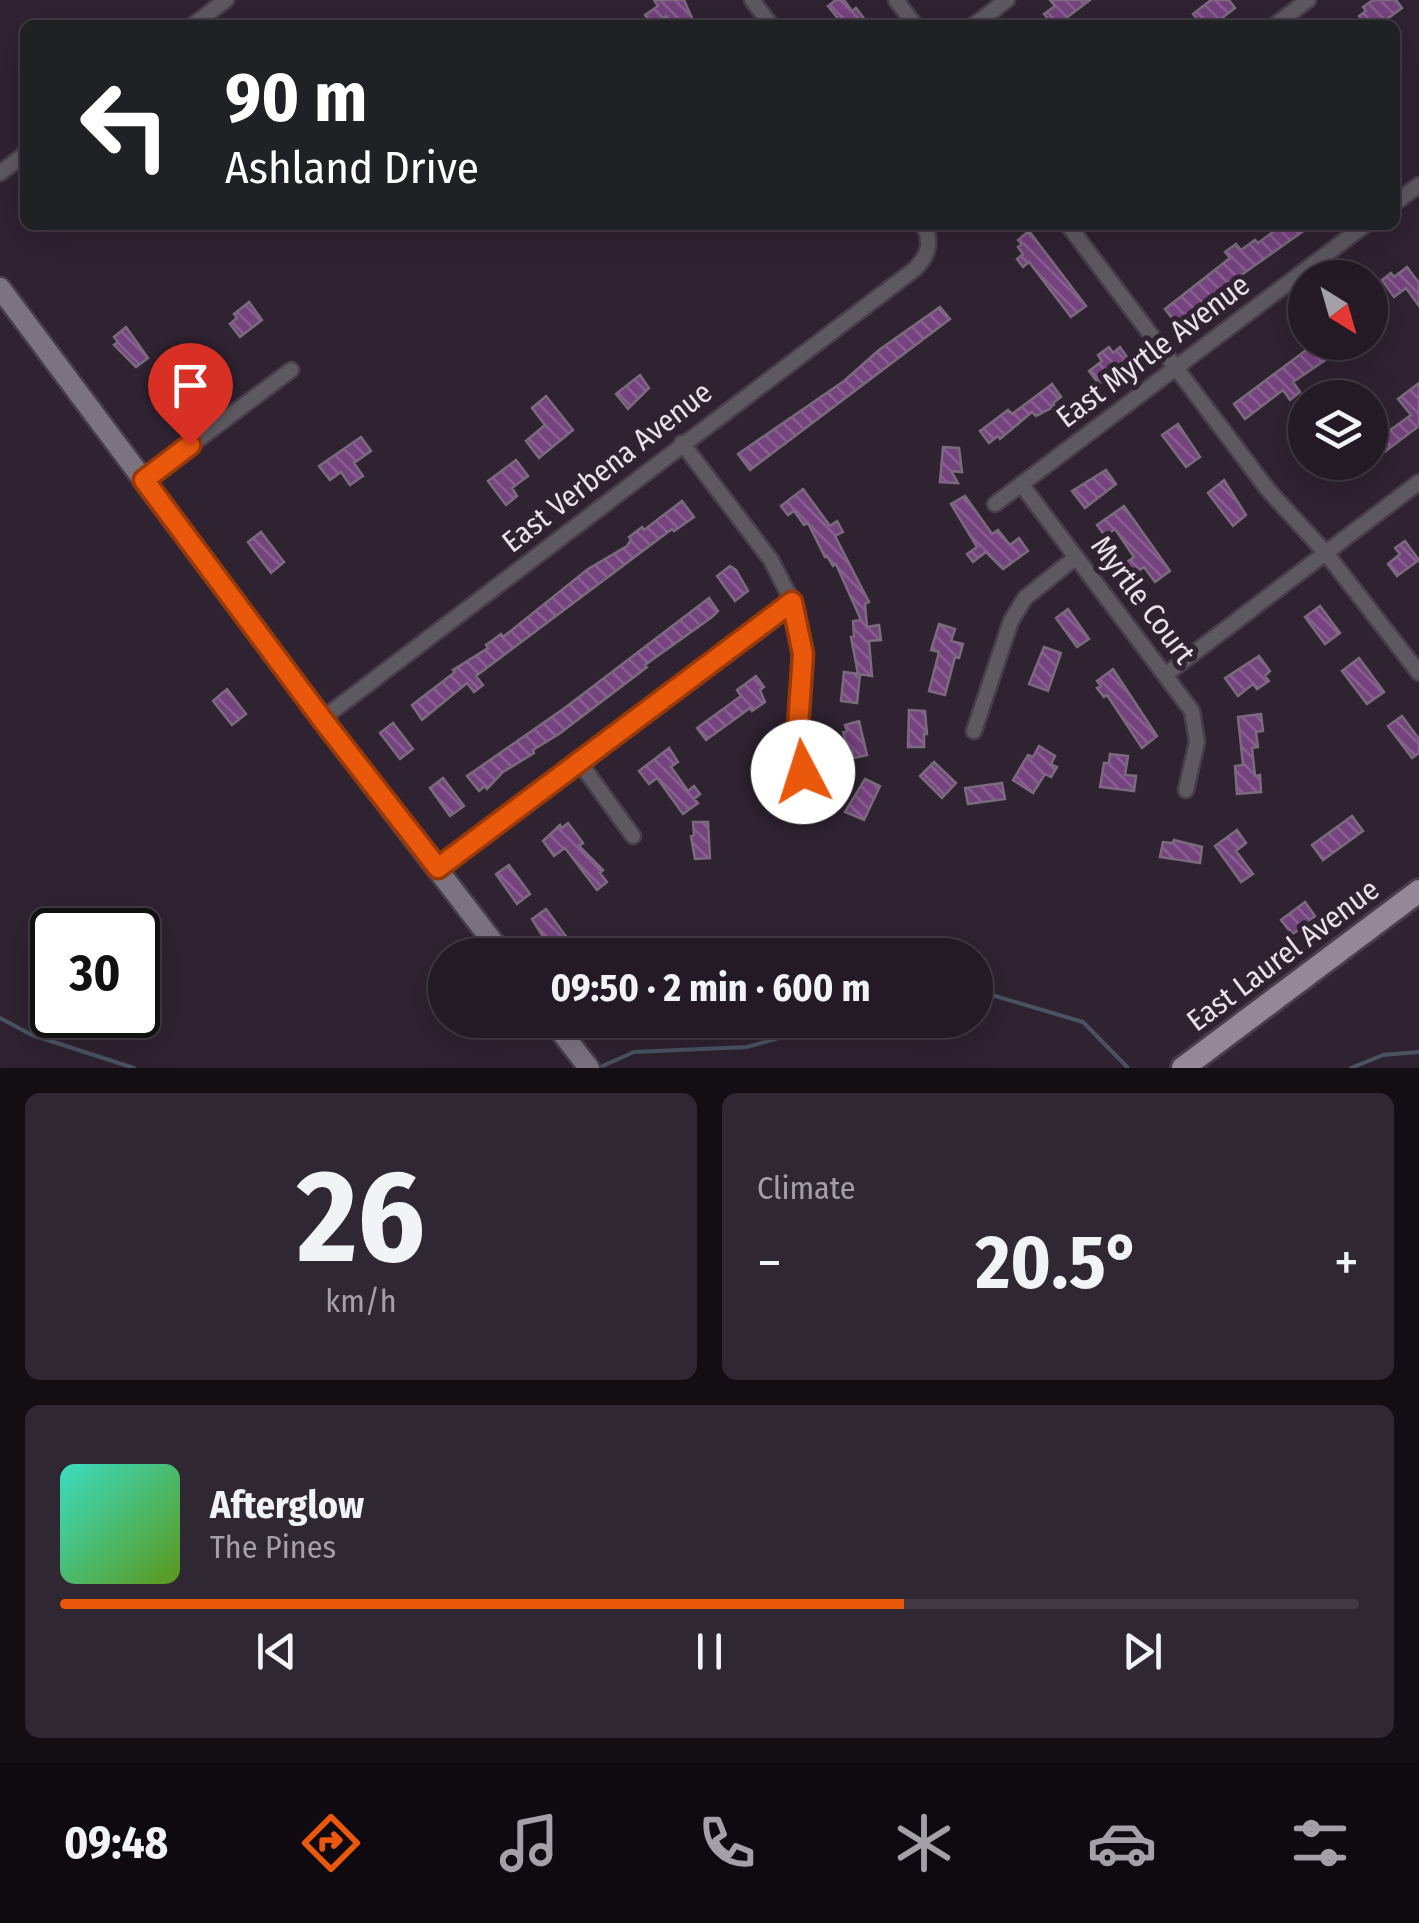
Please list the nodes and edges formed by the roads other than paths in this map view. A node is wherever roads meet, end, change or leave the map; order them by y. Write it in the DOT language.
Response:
graph roads {
  1 [pos="226,0"];
  2 [pos="752,0"];
  3 [pos="896,0"];
  4 [pos="1008,0"];
  5 [pos="1308,0"];
  6 [pos="200,20"];
  7 [pos="767,20"];
  8 [pos="911,20"];
  9 [pos="981,20"];
  10 [pos="1282,20"];
  11 [pos="20,158"];
  12 [pos="0,173"];
  13 [pos="925,230"];
  14 [pos="1072,230"];
  15 [pos="1358,230"];
  16 [pos="0,288"];
  17 [pos="1175,368"];
  18 [pos="291,370"];
  19 [pos="682,443"];
  20 [pos="144,480"];
  21 [pos="1419,482"];
  22 [pos="1021,484"];
  23 [pos="995,504"];
  24 [pos="1325,552"];
  25 [pos="1076,557"];
  26 [pos="792,602"];
  27 [pos="1419,673"];
  28 [pos="1165,675"];
  29 [pos="322,719"];
  30 [pos="974,731"];
  31 [pos="580,763"];
  32 [pos="803,772"];
  33 [pos="1186,790"];
  34 [pos="633,836"];
  35 [pos="438,868"];
  36 [pos="1419,890"];
  37 [pos="489,938"];
  38 [pos="566,1038"];
  39 [pos="584,1061"];
  40 [pos="1183,1068"];
  1 -- 6 [label="street"];
  2 -- 7 [label="street"];
  3 -- 8 [label="street"];
  4 -- 9 [label="street"];
  5 -- 10 [label="street"];
  11 -- 12 [label="street"];
  13 -- 19 [label="street, East Verbena Avenue"];
  14 -- 17 [label="street"];
  15 -- 17 [label="street, East Myrtle Avenue"];
  16 -- 20 [label="street"];
  17 -- 22 [label="street, East Myrtle Avenue"];
  17 -- 24 [label="street"];
  18 -- 20 [label="street"];
  19 -- 26 [label="street"];
  19 -- 29 [label="street, East Verbena Avenue"];
  20 -- 29 [label="street"];
  21 -- 24 [label="street"];
  22 -- 23 [label="street"];
  22 -- 25 [label="street, Myrtle Court"];
  24 -- 27 [label="street"];
  24 -- 28 [label="street"];
  25 -- 28 [label="street, Myrtle Court"];
  25 -- 30 [label="street"];
  26 -- 31 [label="street"];
  26 -- 32 [label="street"];
  28 -- 33 [label="street, Myrtle Court"];
  29 -- 35 [label="street"];
  31 -- 34 [label="street"];
  31 -- 35 [label="street"];
  35 -- 37 [label="street"];
  36 -- 40 [label="main road, East Laurel Avenue"];
  38 -- 39 [label="street"];
}
